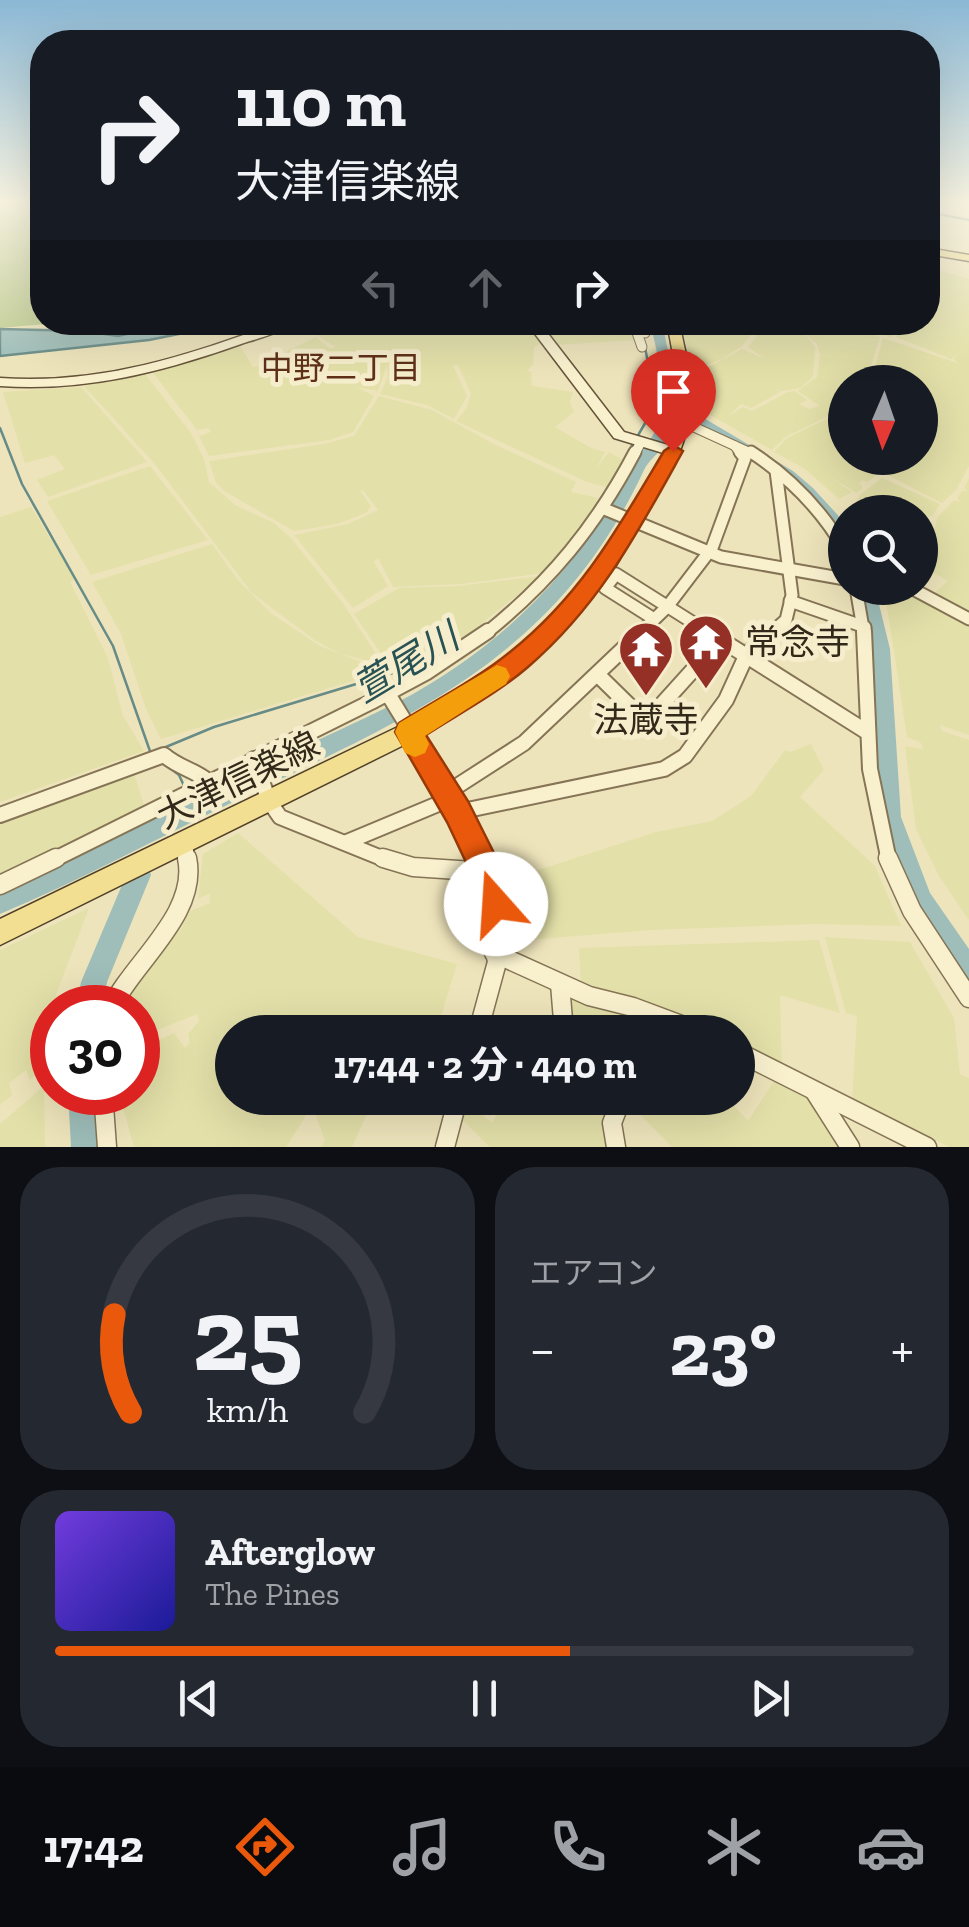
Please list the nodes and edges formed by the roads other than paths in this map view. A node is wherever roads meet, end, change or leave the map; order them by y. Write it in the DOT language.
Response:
graph roads {
  1 [pos="254,335"];
  2 [pos="542,335"];
  3 [pos="638,335"];
  4 [pos="674,335"];
  5 [pos="642,347"];
  6 [pos="0,382"];
  7 [pos="684,415"];
  8 [pos="746,438"];
  9 [pos="643,442"];
  10 [pos="735,446"];
  11 [pos="671,450"];
  12 [pos="776,471"];
  13 [pos="602,508"];
  14 [pos="631,520"];
  15 [pos="828,525"];
  16 [pos="709,553"];
  17 [pos="790,566"];
  18 [pos="828,575"];
  19 [pos="606,577"];
  20 [pos="790,601"];
  21 [pos="938,602"];
  22 [pos="860,605"];
  23 [pos="667,607"];
  24 [pos="654,619"];
  25 [pos="969,619"];
  26 [pos="865,627"];
  27 [pos="747,654"];
  28 [pos="702,660"];
  29 [pos="598,675"];
  30 [pos="389,696"];
  31 [pos="407,728"];
  32 [pos="869,737"];
  33 [pos="255,761"];
  34 [pos="208,782"];
  35 [pos="268,797"];
  36 [pos="452,801"];
  37 [pos="0,815"];
  38 [pos="184,842"];
  39 [pos="347,842"];
  40 [pos="488,872"];
  41 [pos="0,885"];
  42 [pos="0,932"];
  43 [pos="494,954"];
  44 [pos="560,984"];
  45 [pos="121,985"];
  46 [pos="969,998"];
  47 [pos="483,1015"];
  48 [pos="563,1015"];
  49 [pos="650,1015"];
  50 [pos="755,1061"];
  51 [pos="815,1092"];
  52 [pos="105,1115"];
  53 [pos="453,1115"];
  54 [pos="615,1115"];
  55 [pos="107,1147"];
  56 [pos="445,1147"];
  57 [pos="616,1147"];
  58 [pos="850,1147"];
  59 [pos="927,1147"];
  1 -- 6 [label="street"];
  2 -- 9 [label="street"];
  3 -- 5 [label="street"];
  4 -- 7 [label="main road, 大津信楽線"];
  7 -- 10 [label="street"];
  7 -- 11 [label="main road, 大津信楽線"];
  8 -- 10 [label="street"];
  9 -- 11 [label="street"];
  9 -- 13 [label="street"];
  10 -- 12 [label="street"];
  10 -- 16 [label="street"];
  11 -- 14 [label="main road, 大津信楽線"];
  12 -- 15 [label="street"];
  12 -- 17 [label="street"];
  13 -- 14 [label="street"];
  13 -- 30 [label="street"];
  14 -- 16 [label="street"];
  14 -- 19 [label="main road, 大津信楽線"];
  16 -- 17 [label="street"];
  16 -- 23 [label="street"];
  17 -- 18 [label="street"];
  17 -- 20 [label="street"];
  19 -- 23 [label="street"];
  19 -- 24 [label="street"];
  19 -- 31 [label="main road, 大津信楽線"];
  20 -- 26 [label="street"];
  20 -- 27 [label="street"];
  21 -- 25 [label="street"];
  22 -- 26 [label="street"];
  23 -- 24 [label="street"];
  23 -- 27 [label="street"];
  24 -- 29 [label="street"];
  26 -- 32 [label="street"];
  27 -- 32 [label="street"];
  27 -- 36 [label="street"];
  28 -- 29 [label="street"];
  29 -- 36 [label="street"];
  30 -- 31 [label="street"];
  30 -- 33 [label="street"];
  31 -- 35 [label="main road, 大津信楽線"];
  31 -- 36 [label="street"];
  32 -- 46 [label="street"];
  33 -- 34 [label="street"];
  33 -- 35 [label="street"];
  34 -- 37 [label="street"];
  34 -- 41 [label="street"];
  35 -- 38 [label="main road, 大津信楽線"];
  35 -- 39 [label="street"];
  36 -- 39 [label="street"];
  36 -- 40 [label="street"];
  38 -- 42 [label="main road, 大津信楽線"];
  38 -- 45 [label="street"];
  39 -- 40 [label="street"];
  40 -- 43 [label="street"];
  43 -- 44 [label="street"];
  43 -- 47 [label="street"];
  44 -- 48 [label="street"];
  44 -- 49 [label="street"];
  50 -- 51 [label="street"];
  51 -- 58 [label="street"];
  51 -- 59 [label="street"];
  52 -- 55 [label="street"];
  53 -- 56 [label="street"];
  54 -- 57 [label="street"];
}
